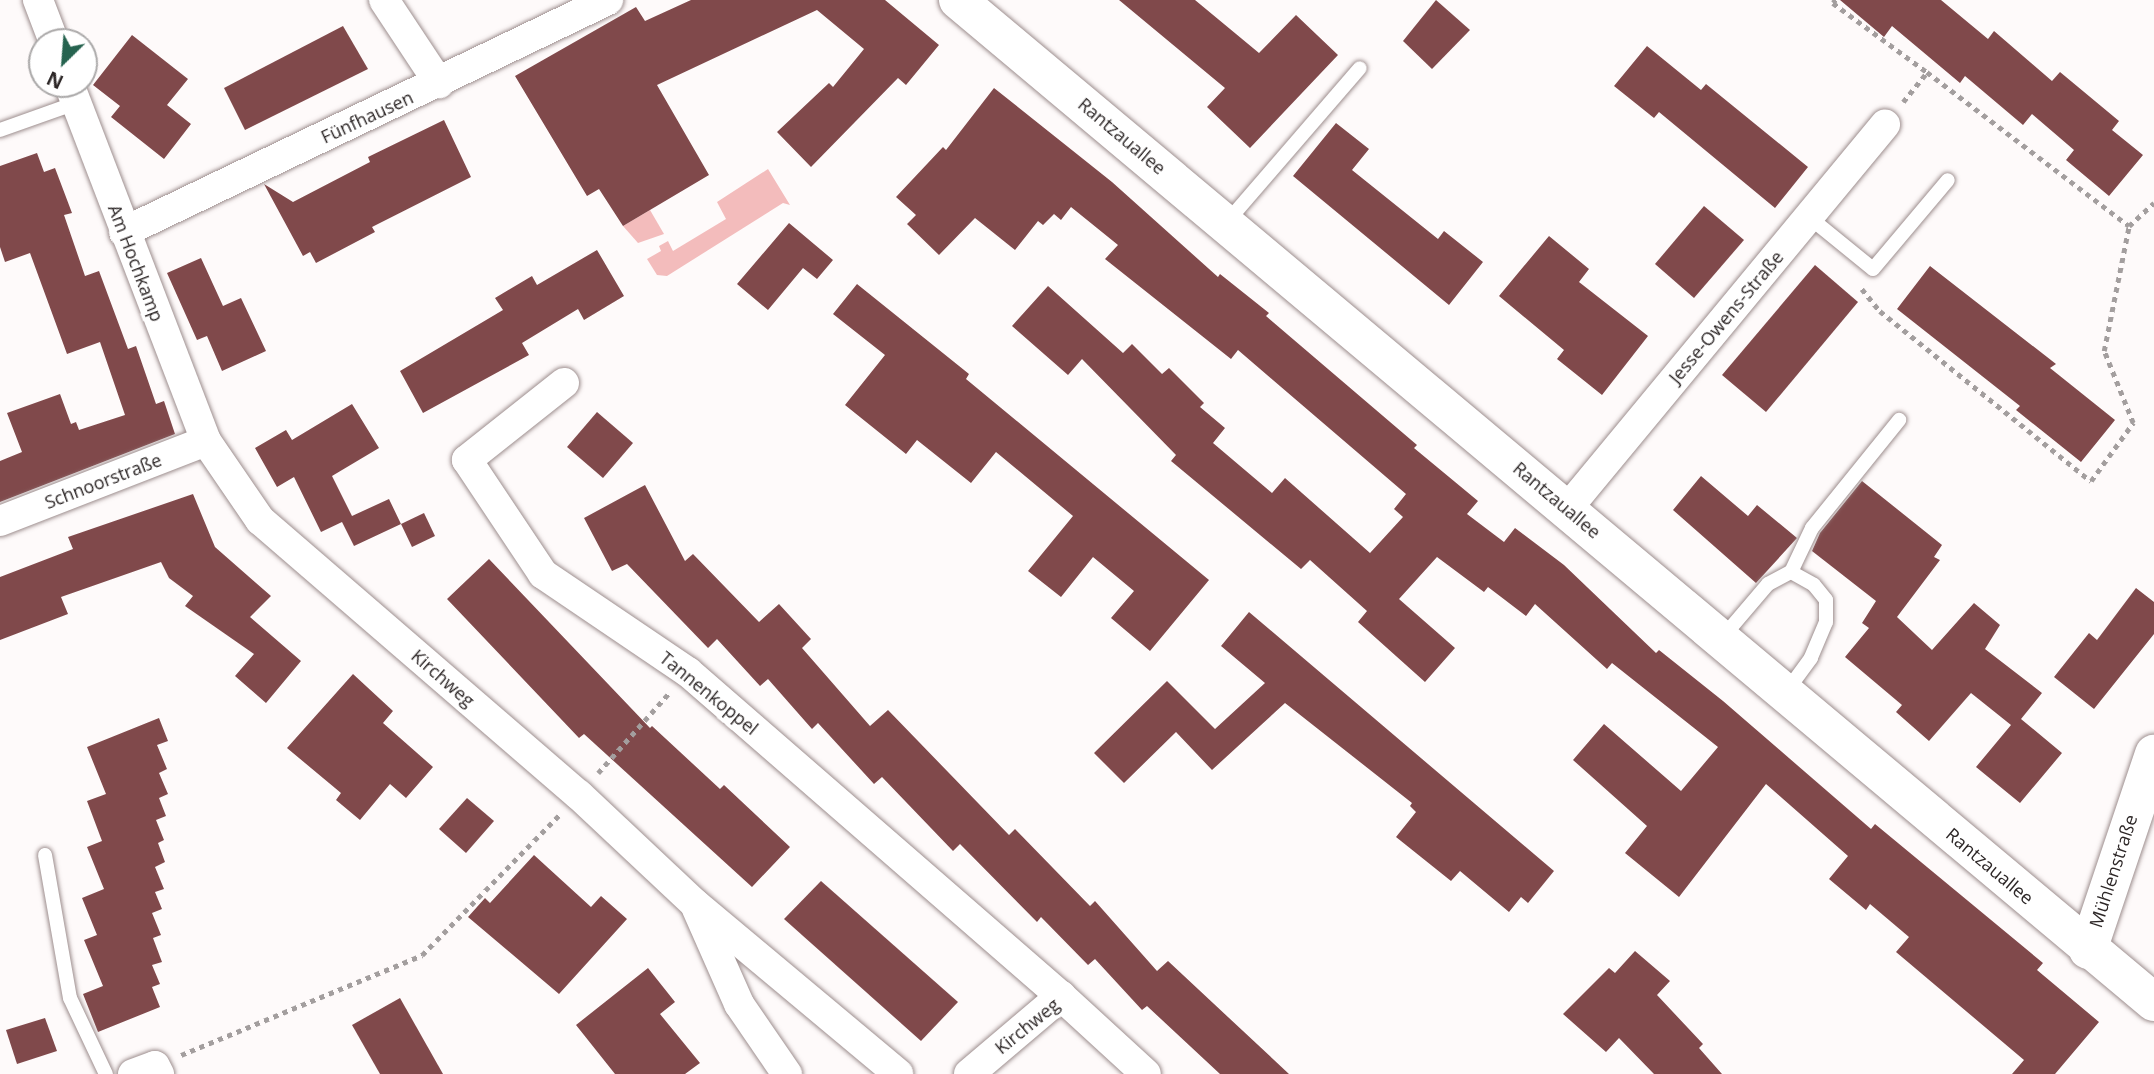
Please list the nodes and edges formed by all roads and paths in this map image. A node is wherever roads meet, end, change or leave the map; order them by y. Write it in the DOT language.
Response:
graph roads {
  1 [pos="38,0"];
  2 [pos="384,0"];
  3 [pos="608,0"];
  4 [pos="958,0"];
  5 [pos="1836,0"];
  6 [pos="49,28"];
  7 [pos="1360,68"];
  8 [pos="1927,72"];
  9 [pos="439,83"];
  10 [pos="65,98"];
  11 [pos="74,98"];
  12 [pos="1885,125"];
  13 [pos="0,130"];
  14 [pos="1948,180"];
  15 [pos="2154,202"];
  16 [pos="1809,217"];
  17 [pos="1226,223"];
  18 [pos="2129,226"];
  19 [pos="124,232"];
  20 [pos="1854,279"];
  21 [pos="564,383"];
  22 [pos="1899,419"];
  23 [pos="206,441"];
  24 [pos="1567,509"];
  25 [pos="0,521"];
  26 [pos="1791,572"];
  27 [pos="1721,639"];
  28 [pos="688,671"];
  29 [pos="1786,694"];
  30 [pos="2154,754"];
  31 [pos="579,795"];
  32 [pos="45,855"];
  33 [pos="695,904"];
  34 [pos="2088,950"];
  35 [pos="1061,996"];
  36 [pos="2154,1002"];
  37 [pos="149,1071"];
  38 [pos="106,1074"];
  39 [pos="787,1074"];
  40 [pos="898,1074"];
  41 [pos="969,1074"];
  42 [pos="1146,1074"];
  1 -- 6 [label="street"];
  2 -- 9 [label="street"];
  3 -- 9 [label="street, Fünfhausen"];
  4 -- 17 [label="main road, Rantzauallee"];
  5 -- 8 [label="path"];
  7 -- 17 [label="lane"];
  8 -- 12 [label="path"];
  8 -- 18 [label="path"];
  9 -- 19 [label="street, Fünfhausen"];
  10 -- 13 [label="lane"];
  11 -- 19 [label="street, Am Hochkamp"];
  12 -- 16 [label="street, Jesse-Owens-Straße"];
  14 -- 16 [label="lane"];
  15 -- 18 [label="path"];
  16 -- 24 [label="street, Jesse-Owens-Straße"];
  17 -- 24 [label="main road, Rantzauallee"];
  18 -- 20 [label="path"];
  19 -- 23 [label="street, Am Hochkamp"];
  21 -- 28 [label="street, Tannenkoppel"];
  22 -- 26 [label="lane"];
  23 -- 25 [label="street, Schnoorstraße"];
  23 -- 31 [label="street, Kirchweg"];
  24 -- 27 [label="main road, Rantzauallee"];
  26 -- 27 [label="lane"];
  26 -- 29 [label="lane"];
  27 -- 29 [label="main road, Rantzauallee"];
  28 -- 31 [label="path"];
  28 -- 35 [label="street, Tannenkoppel"];
  29 -- 34 [label="main road, Rantzauallee"];
  30 -- 34 [label="main road, Mühlenstraße"];
  31 -- 33 [label="street, Kirchweg"];
  31 -- 37 [label="path"];
  32 -- 38 [label="lane"];
  33 -- 39 [label="street, Kirchweg"];
  33 -- 40 [label="street, Kirchweg"];
  34 -- 36 [label="main road, Rantzauallee"];
  35 -- 41 [label="street, Kirchweg"];
  35 -- 42 [label="street, Kirchweg"];
}
